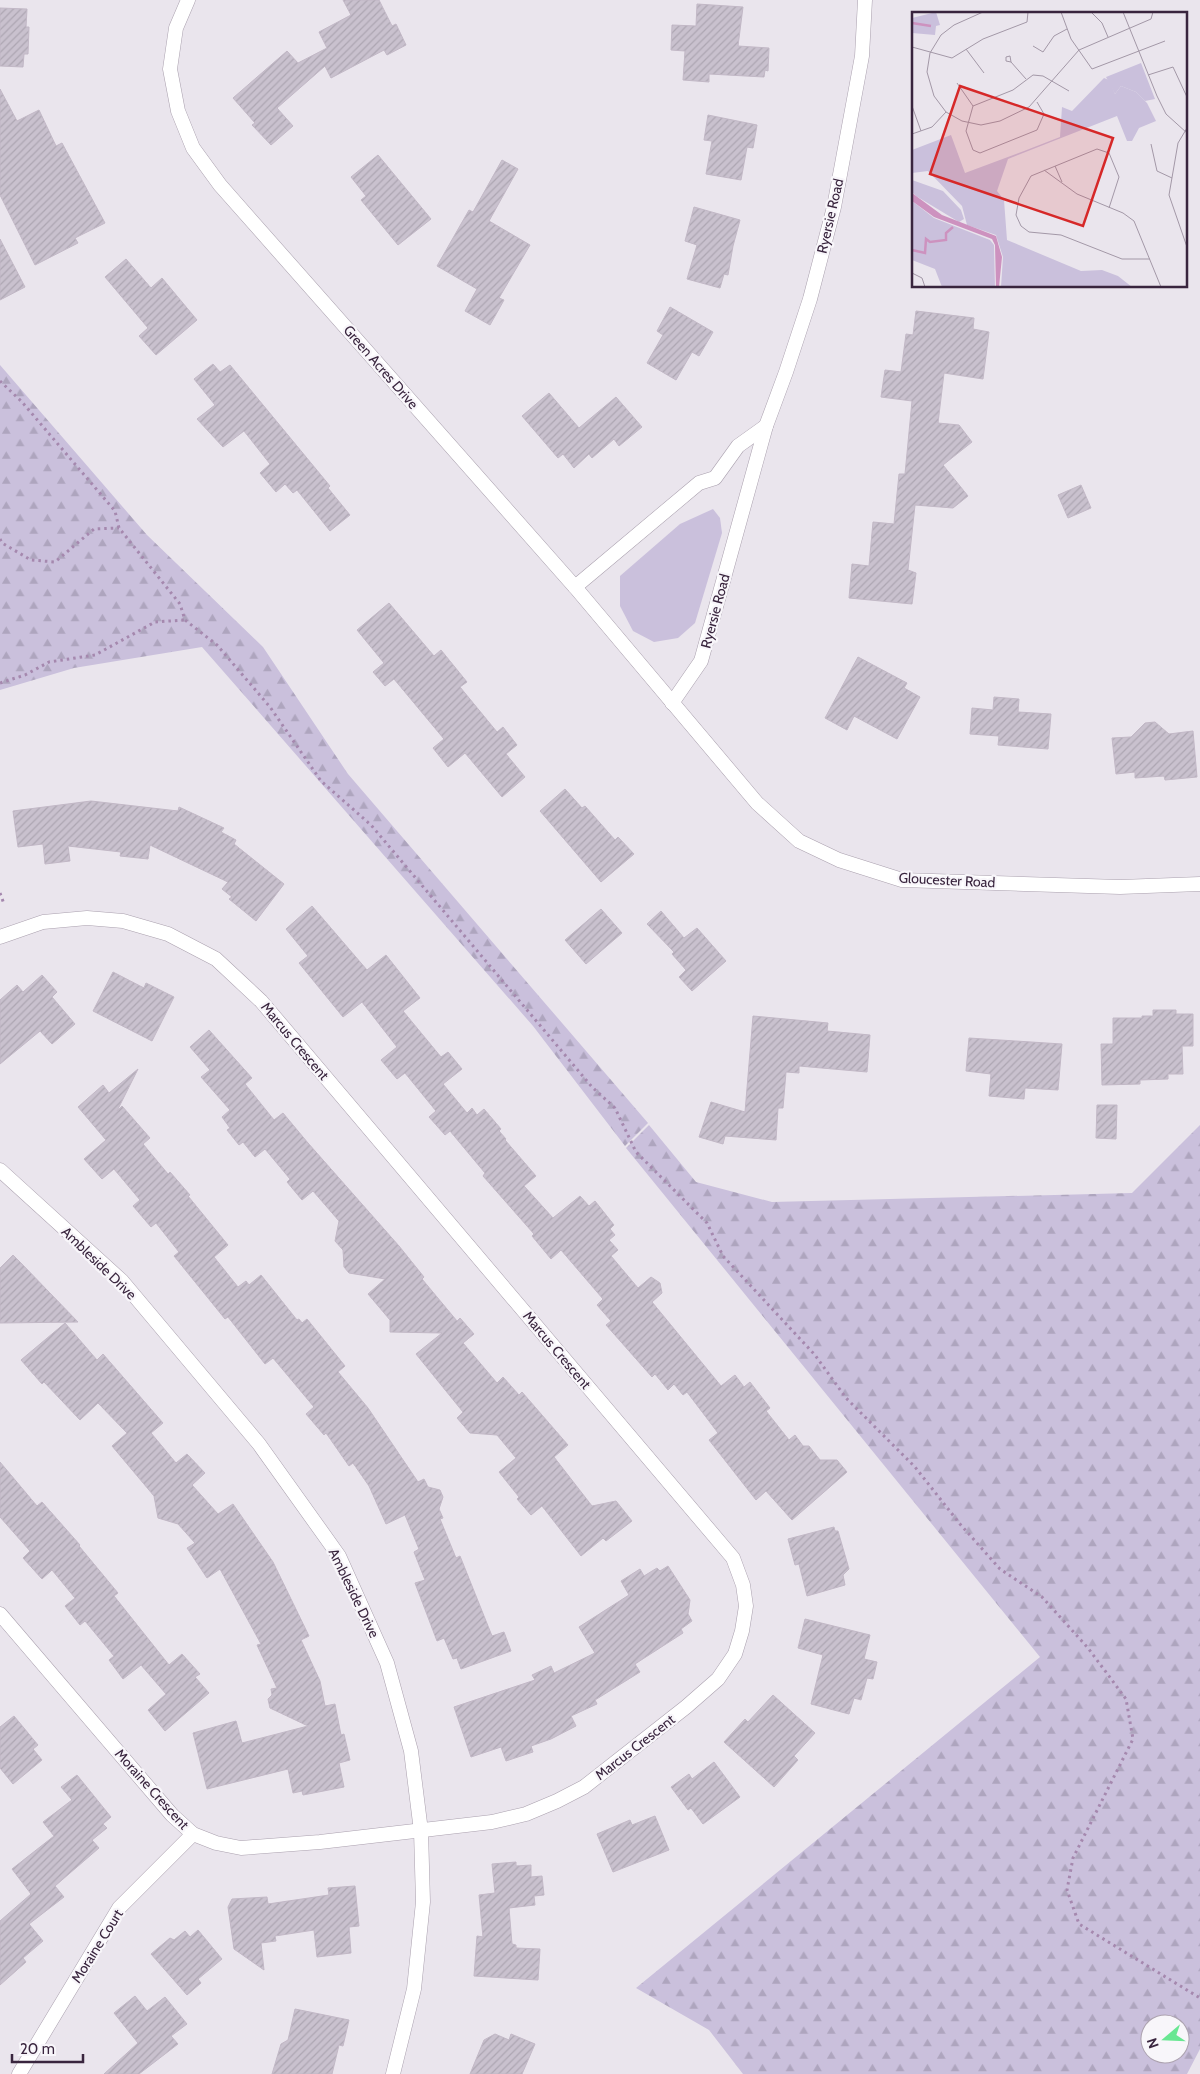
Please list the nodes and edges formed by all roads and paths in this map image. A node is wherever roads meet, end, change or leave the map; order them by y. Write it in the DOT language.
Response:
graph roads {
  1 [pos="188,0"];
  2 [pos="865,0"];
  3 [pos="0,381"];
  4 [pos="766,426"];
  5 [pos="118,528"];
  6 [pos="0,539"];
  7 [pos="575,587"];
  8 [pos="186,620"];
  9 [pos="0,683"];
  10 [pos="672,703"];
  11 [pos="1200,884"];
  12 [pos="0,893"];
  13 [pos="4,904"];
  14 [pos="0,937"];
  15 [pos="0,1170"];
  16 [pos="0,1614"];
  17 [pos="421,1831"];
  18 [pos="193,1834"];
  19 [pos="1200,1998"];
  20 [pos="19,2074"];
  21 [pos="393,2074"];
  1 -- 7 [label="street, Green Acres Drive"];
  2 -- 4 [label="street, Ryersie Road"];
  3 -- 5 [label="path"];
  4 -- 7 [label="street"];
  4 -- 10 [label="street, Ryersie Road"];
  5 -- 6 [label="path"];
  5 -- 8 [label="path"];
  7 -- 10 [label="street, Green Acres Drive"];
  8 -- 9 [label="path"];
  8 -- 19 [label="path"];
  10 -- 11 [label="street, Gloucester Road"];
  12 -- 13 [label="path"];
  14 -- 17 [label="street, Marcus Crescent"];
  15 -- 17 [label="street, Ambleside Drive"];
  16 -- 18 [label="street, Moraine Crescent"];
  17 -- 18 [label="street, Moraine Crescent"];
  17 -- 21 [label="street, Ambleside Drive"];
  18 -- 20 [label="street, Moraine Court"];
}
